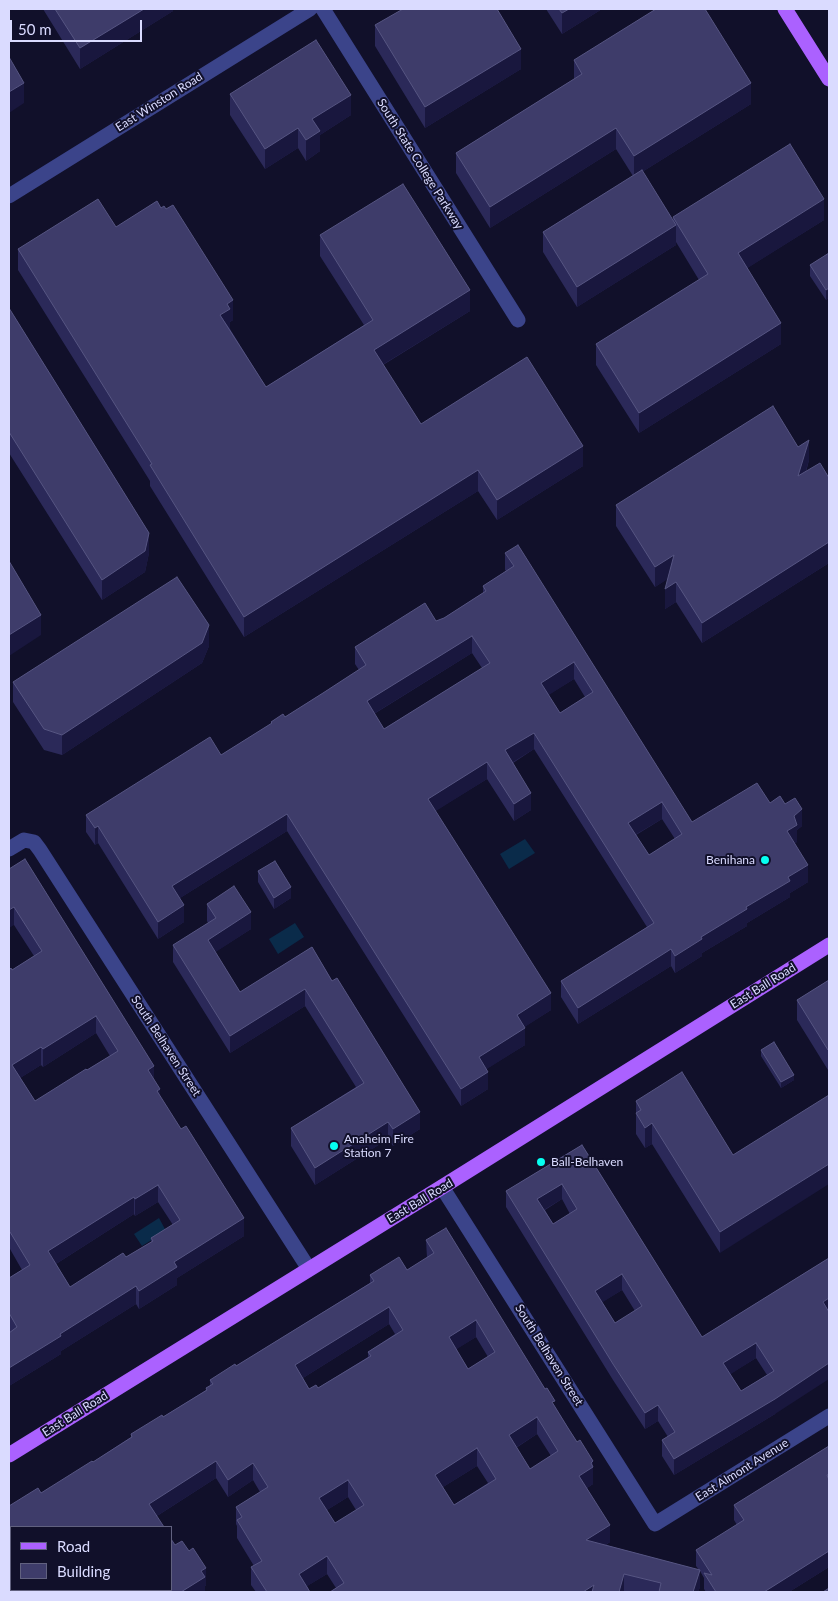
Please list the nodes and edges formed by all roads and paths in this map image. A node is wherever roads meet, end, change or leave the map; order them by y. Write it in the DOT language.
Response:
graph roads {
  1 [pos="310,9"];
  2 [pos="323,9"];
  3 [pos="785,9"];
  4 [pos="829,79"];
  5 [pos="9,196"];
  6 [pos="518,320"];
  7 [pos="12,847"];
  8 [pos="829,945"];
  9 [pos="442,1187"];
  10 [pos="309,1269"];
  11 [pos="829,1416"];
  12 [pos="9,1455"];
  13 [pos="655,1524"];
  1 -- 5 [label="street, East Winston Road"];
  2 -- 6 [label="street, South State College Parkway"];
  3 -- 4 [label="main road"];
  7 -- 10 [label="street, South Belhaven Street"];
  8 -- 9 [label="main road, East Ball Road"];
  9 -- 10 [label="main road, East Ball Road"];
  9 -- 13 [label="street, South Belhaven Street"];
  10 -- 12 [label="main road, East Ball Road"];
  11 -- 13 [label="street, East Almont Avenue"];
}
